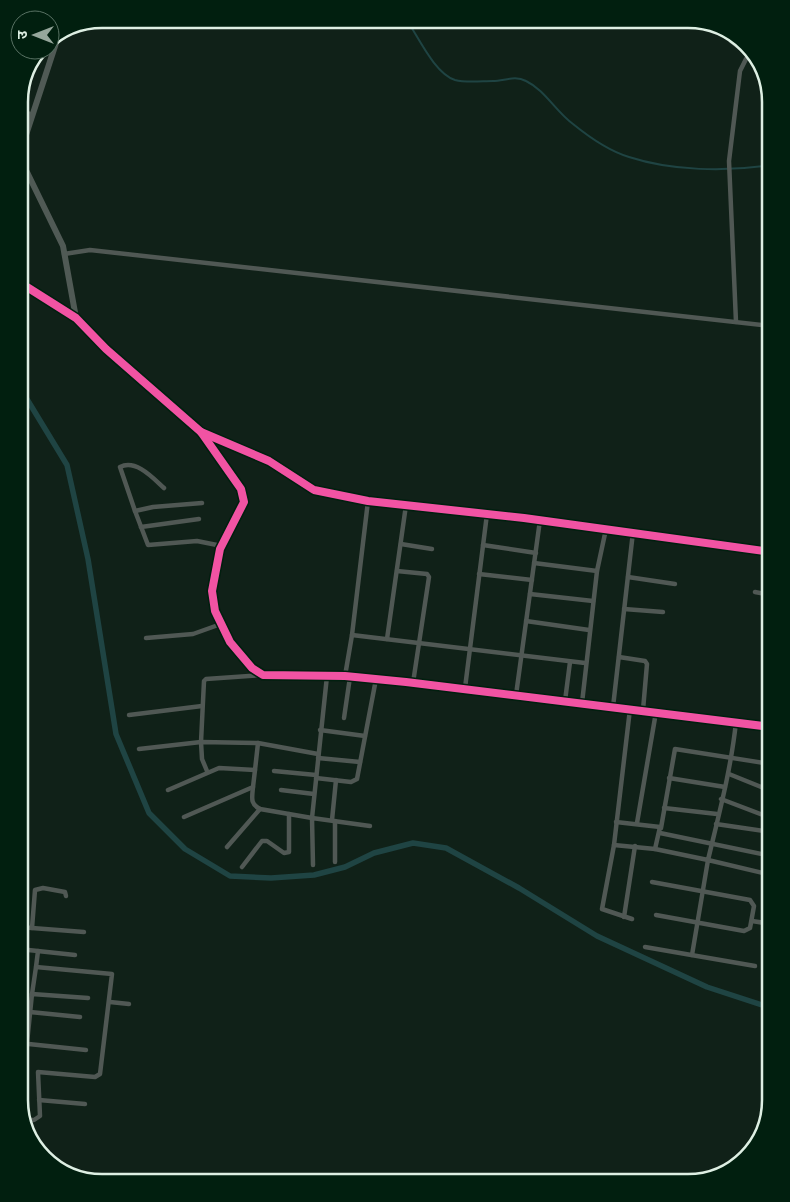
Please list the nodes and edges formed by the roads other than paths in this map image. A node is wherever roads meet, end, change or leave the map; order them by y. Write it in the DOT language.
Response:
graph roads {
  1 [pos="749,59"];
  2 [pos="50,60"];
  3 [pos="28,113"];
  4 [pos="32,115"];
  5 [pos="28,128"];
  6 [pos="28,174"];
  7 [pos="64,254"];
  8 [pos="28,288"];
  9 [pos="76,318"];
  10 [pos="736,322"];
  11 [pos="762,325"];
  12 [pos="201,432"];
  13 [pos="164,488"];
  14 [pos="368,502"];
  15 [pos="202,503"];
  16 [pos="406,506"];
  17 [pos="135,511"];
  18 [pos="488,514"];
  19 [pos="199,519"];
  20 [pos="540,520"];
  21 [pos="141,528"];
  22 [pos="606,529"];
  23 [pos="633,532"];
  24 [pos="401,544"];
  25 [pos="483,545"];
  26 [pos="222,546"];
  27 [pos="432,549"];
  28 [pos="762,551"];
  29 [pos="536,552"];
  30 [pos="534,562"];
  31 [pos="397,571"];
  32 [pos="597,571"];
  33 [pos="479,574"];
  34 [pos="628,577"];
  35 [pos="532,580"];
  36 [pos="675,584"];
  37 [pos="756,592"];
  38 [pos="762,593"];
  39 [pos="530,594"];
  40 [pos="593,601"];
  41 [pos="624,609"];
  42 [pos="663,612"];
  43 [pos="526,622"];
  44 [pos="221,624"];
  45 [pos="589,630"];
  46 [pos="352,635"];
  47 [pos="146,638"];
  48 [pos="387,639"];
  49 [pos="419,644"];
  50 [pos="468,651"];
  51 [pos="522,656"];
  52 [pos="619,657"];
  53 [pos="570,662"];
  54 [pos="585,664"];
  55 [pos="263,675"];
  56 [pos="328,676"];
  57 [pos="348,676"];
  58 [pos="376,679"];
  59 [pos="413,683"];
  60 [pos="465,688"];
  61 [pos="516,694"];
  62 [pos="565,701"];
  63 [pos="582,703"];
  64 [pos="202,706"];
  65 [pos="614,707"];
  66 [pos="630,709"];
  67 [pos="643,710"];
  68 [pos="656,712"];
  69 [pos="129,715"];
  70 [pos="344,718"];
  71 [pos="736,722"];
  72 [pos="762,726"];
  73 [pos="320,730"];
  74 [pos="365,736"];
  75 [pos="200,742"];
  76 [pos="258,743"];
  77 [pos="138,749"];
  78 [pos="318,756"];
  79 [pos="732,757"];
  80 [pos="360,762"];
  81 [pos="762,762"];
  82 [pos="255,770"];
  83 [pos="207,771"];
  84 [pos="274,772"];
  85 [pos="729,774"];
  86 [pos="316,776"];
  87 [pos="669,778"];
  88 [pos="336,780"];
  89 [pos="253,787"];
  90 [pos="725,787"];
  91 [pos="762,787"];
  92 [pos="168,790"];
  93 [pos="280,790"];
  94 [pos="314,794"];
  95 [pos="721,799"];
  96 [pos="664,808"];
  97 [pos="260,810"];
  98 [pos="289,814"];
  99 [pos="717,814"];
  100 [pos="762,815"];
  101 [pos="184,817"];
  102 [pos="312,818"];
  103 [pos="333,821"];
  104 [pos="616,822"];
  105 [pos="637,823"];
  106 [pos="716,824"];
  107 [pos="370,826"];
  108 [pos="661,831"];
  109 [pos="762,831"];
  110 [pos="614,845"];
  111 [pos="712,845"];
  112 [pos="635,846"];
  113 [pos="227,848"];
  114 [pos="655,849"];
  115 [pos="762,854"];
  116 [pos="708,860"];
  117 [pos="335,862"];
  118 [pos="313,865"];
  119 [pos="242,866"];
  120 [pos="762,873"];
  121 [pos="652,882"];
  122 [pos="703,892"];
  123 [pos="66,896"];
  124 [pos="656,915"];
  125 [pos="624,917"];
  126 [pos="632,919"];
  127 [pos="752,921"];
  128 [pos="699,923"];
  129 [pos="762,923"];
  130 [pos="28,928"];
  131 [pos="32,928"];
  132 [pos="84,932"];
  133 [pos="645,947"];
  134 [pos="28,950"];
  135 [pos="38,951"];
  136 [pos="75,955"];
  137 [pos="692,955"];
  138 [pos="755,966"];
  139 [pos="36,967"];
  140 [pos="32,994"];
  141 [pos="88,998"];
  142 [pos="110,1002"];
  143 [pos="129,1004"];
  144 [pos="30,1012"];
  145 [pos="80,1017"];
  146 [pos="28,1033"];
  147 [pos="28,1043"];
  148 [pos="86,1050"];
  149 [pos="39,1100"];
  150 [pos="85,1104"];
  151 [pos="30,1120"];
  1 -- 10 [label="street"];
  2 -- 4 [label="street"];
  3 -- 4 [label="street"];
  4 -- 5 [label="street"];
  6 -- 7 [label="street"];
  7 -- 9 [label="street"];
  7 -- 10 [label="street"];
  8 -- 9 [label="street"];
  9 -- 12 [label="street"];
  10 -- 11 [label="street"];
  12 -- 14 [label="street"];
  12 -- 26 [label="street"];
  13 -- 17 [label="street"];
  14 -- 16 [label="street"];
  14 -- 46 [label="street"];
  15 -- 17 [label="street"];
  16 -- 18 [label="street"];
  16 -- 24 [label="street"];
  17 -- 21 [label="street"];
  18 -- 20 [label="street"];
  18 -- 25 [label="street"];
  19 -- 21 [label="street"];
  20 -- 22 [label="street"];
  20 -- 29 [label="street"];
  21 -- 26 [label="street"];
  22 -- 23 [label="street"];
  22 -- 32 [label="street"];
  23 -- 28 [label="street"];
  23 -- 34 [label="street"];
  24 -- 27 [label="street"];
  24 -- 31 [label="street"];
  25 -- 29 [label="street"];
  25 -- 33 [label="street"];
  26 -- 44 [label="street"];
  29 -- 30 [label="street"];
  30 -- 32 [label="street"];
  30 -- 35 [label="street"];
  31 -- 48 [label="street"];
  31 -- 49 [label="street"];
  32 -- 40 [label="street"];
  33 -- 35 [label="street"];
  33 -- 50 [label="street"];
  34 -- 36 [label="street"];
  34 -- 41 [label="street"];
  35 -- 39 [label="street"];
  37 -- 38 [label="street"];
  39 -- 40 [label="street"];
  39 -- 43 [label="street"];
  40 -- 45 [label="street"];
  41 -- 42 [label="street"];
  41 -- 52 [label="street"];
  43 -- 45 [label="street"];
  43 -- 51 [label="street"];
  44 -- 47 [label="street"];
  44 -- 55 [label="street"];
  45 -- 54 [label="street"];
  46 -- 48 [label="street"];
  46 -- 57 [label="street"];
  48 -- 49 [label="street"];
  49 -- 50 [label="street"];
  49 -- 59 [label="street"];
  50 -- 51 [label="street"];
  50 -- 60 [label="street"];
  51 -- 53 [label="street"];
  51 -- 61 [label="street"];
  52 -- 65 [label="street"];
  52 -- 67 [label="street"];
  53 -- 54 [label="street"];
  53 -- 62 [label="street"];
  54 -- 63 [label="street"];
  55 -- 56 [label="street"];
  55 -- 64 [label="street"];
  56 -- 57 [label="street"];
  56 -- 73 [label="street"];
  57 -- 58 [label="street"];
  57 -- 70 [label="street"];
  58 -- 59 [label="street"];
  58 -- 74 [label="street"];
  59 -- 60 [label="street"];
  60 -- 61 [label="street"];
  61 -- 62 [label="street"];
  62 -- 63 [label="street"];
  63 -- 65 [label="street"];
  64 -- 69 [label="street"];
  64 -- 75 [label="street"];
  65 -- 66 [label="street"];
  66 -- 67 [label="street"];
  66 -- 104 [label="street"];
  67 -- 68 [label="street"];
  68 -- 71 [label="street"];
  68 -- 105 [label="street"];
  71 -- 72 [label="street"];
  71 -- 79 [label="street"];
  73 -- 74 [label="street"];
  73 -- 78 [label="street"];
  74 -- 80 [label="street"];
  75 -- 76 [label="street"];
  75 -- 77 [label="street"];
  75 -- 83 [label="street"];
  76 -- 78 [label="street"];
  76 -- 82 [label="street"];
  78 -- 80 [label="street"];
  78 -- 86 [label="street"];
  79 -- 81 [label="street"];
  79 -- 85 [label="street"];
  79 -- 87 [label="street"];
  80 -- 88 [label="street"];
  82 -- 83 [label="street"];
  82 -- 89 [label="street"];
  83 -- 92 [label="street"];
  84 -- 86 [label="street"];
  85 -- 90 [label="street"];
  85 -- 91 [label="street"];
  86 -- 88 [label="street"];
  86 -- 94 [label="street"];
  87 -- 90 [label="street"];
  87 -- 96 [label="street"];
  88 -- 103 [label="street"];
  89 -- 97 [label="street"];
  89 -- 101 [label="street"];
  90 -- 95 [label="street"];
  93 -- 94 [label="street"];
  94 -- 102 [label="street"];
  95 -- 99 [label="street"];
  95 -- 100 [label="street"];
  96 -- 99 [label="street"];
  96 -- 108 [label="street"];
  97 -- 98 [label="street"];
  97 -- 113 [label="street"];
  98 -- 102 [label="street"];
  98 -- 119 [label="street"];
  99 -- 106 [label="street"];
  102 -- 103 [label="street"];
  102 -- 118 [label="street"];
  103 -- 107 [label="street"];
  103 -- 117 [label="street"];
  104 -- 105 [label="street"];
  104 -- 110 [label="street"];
  105 -- 108 [label="street"];
  106 -- 109 [label="street"];
  106 -- 111 [label="street"];
  108 -- 111 [label="street"];
  108 -- 114 [label="street"];
  110 -- 112 [label="street"];
  110 -- 125 [label="street"];
  111 -- 115 [label="street"];
  111 -- 116 [label="street"];
  112 -- 114 [label="street"];
  112 -- 125 [label="street"];
  114 -- 116 [label="street"];
  116 -- 120 [label="street"];
  116 -- 122 [label="street"];
  121 -- 122 [label="street"];
  122 -- 127 [label="street"];
  122 -- 128 [label="street"];
  123 -- 131 [label="street"];
  124 -- 128 [label="street"];
  125 -- 126 [label="street"];
  127 -- 128 [label="street"];
  127 -- 129 [label="street"];
  128 -- 137 [label="street"];
  130 -- 131 [label="street"];
  131 -- 132 [label="street"];
  133 -- 137 [label="street"];
  134 -- 135 [label="street"];
  135 -- 136 [label="street"];
  135 -- 139 [label="street"];
  137 -- 138 [label="street"];
  139 -- 140 [label="street"];
  139 -- 142 [label="street"];
  140 -- 141 [label="street"];
  140 -- 144 [label="street"];
  142 -- 143 [label="street"];
  142 -- 149 [label="street"];
  144 -- 145 [label="street"];
  144 -- 146 [label="street"];
  147 -- 148 [label="street"];
  149 -- 150 [label="street"];
  149 -- 151 [label="street"];
}
